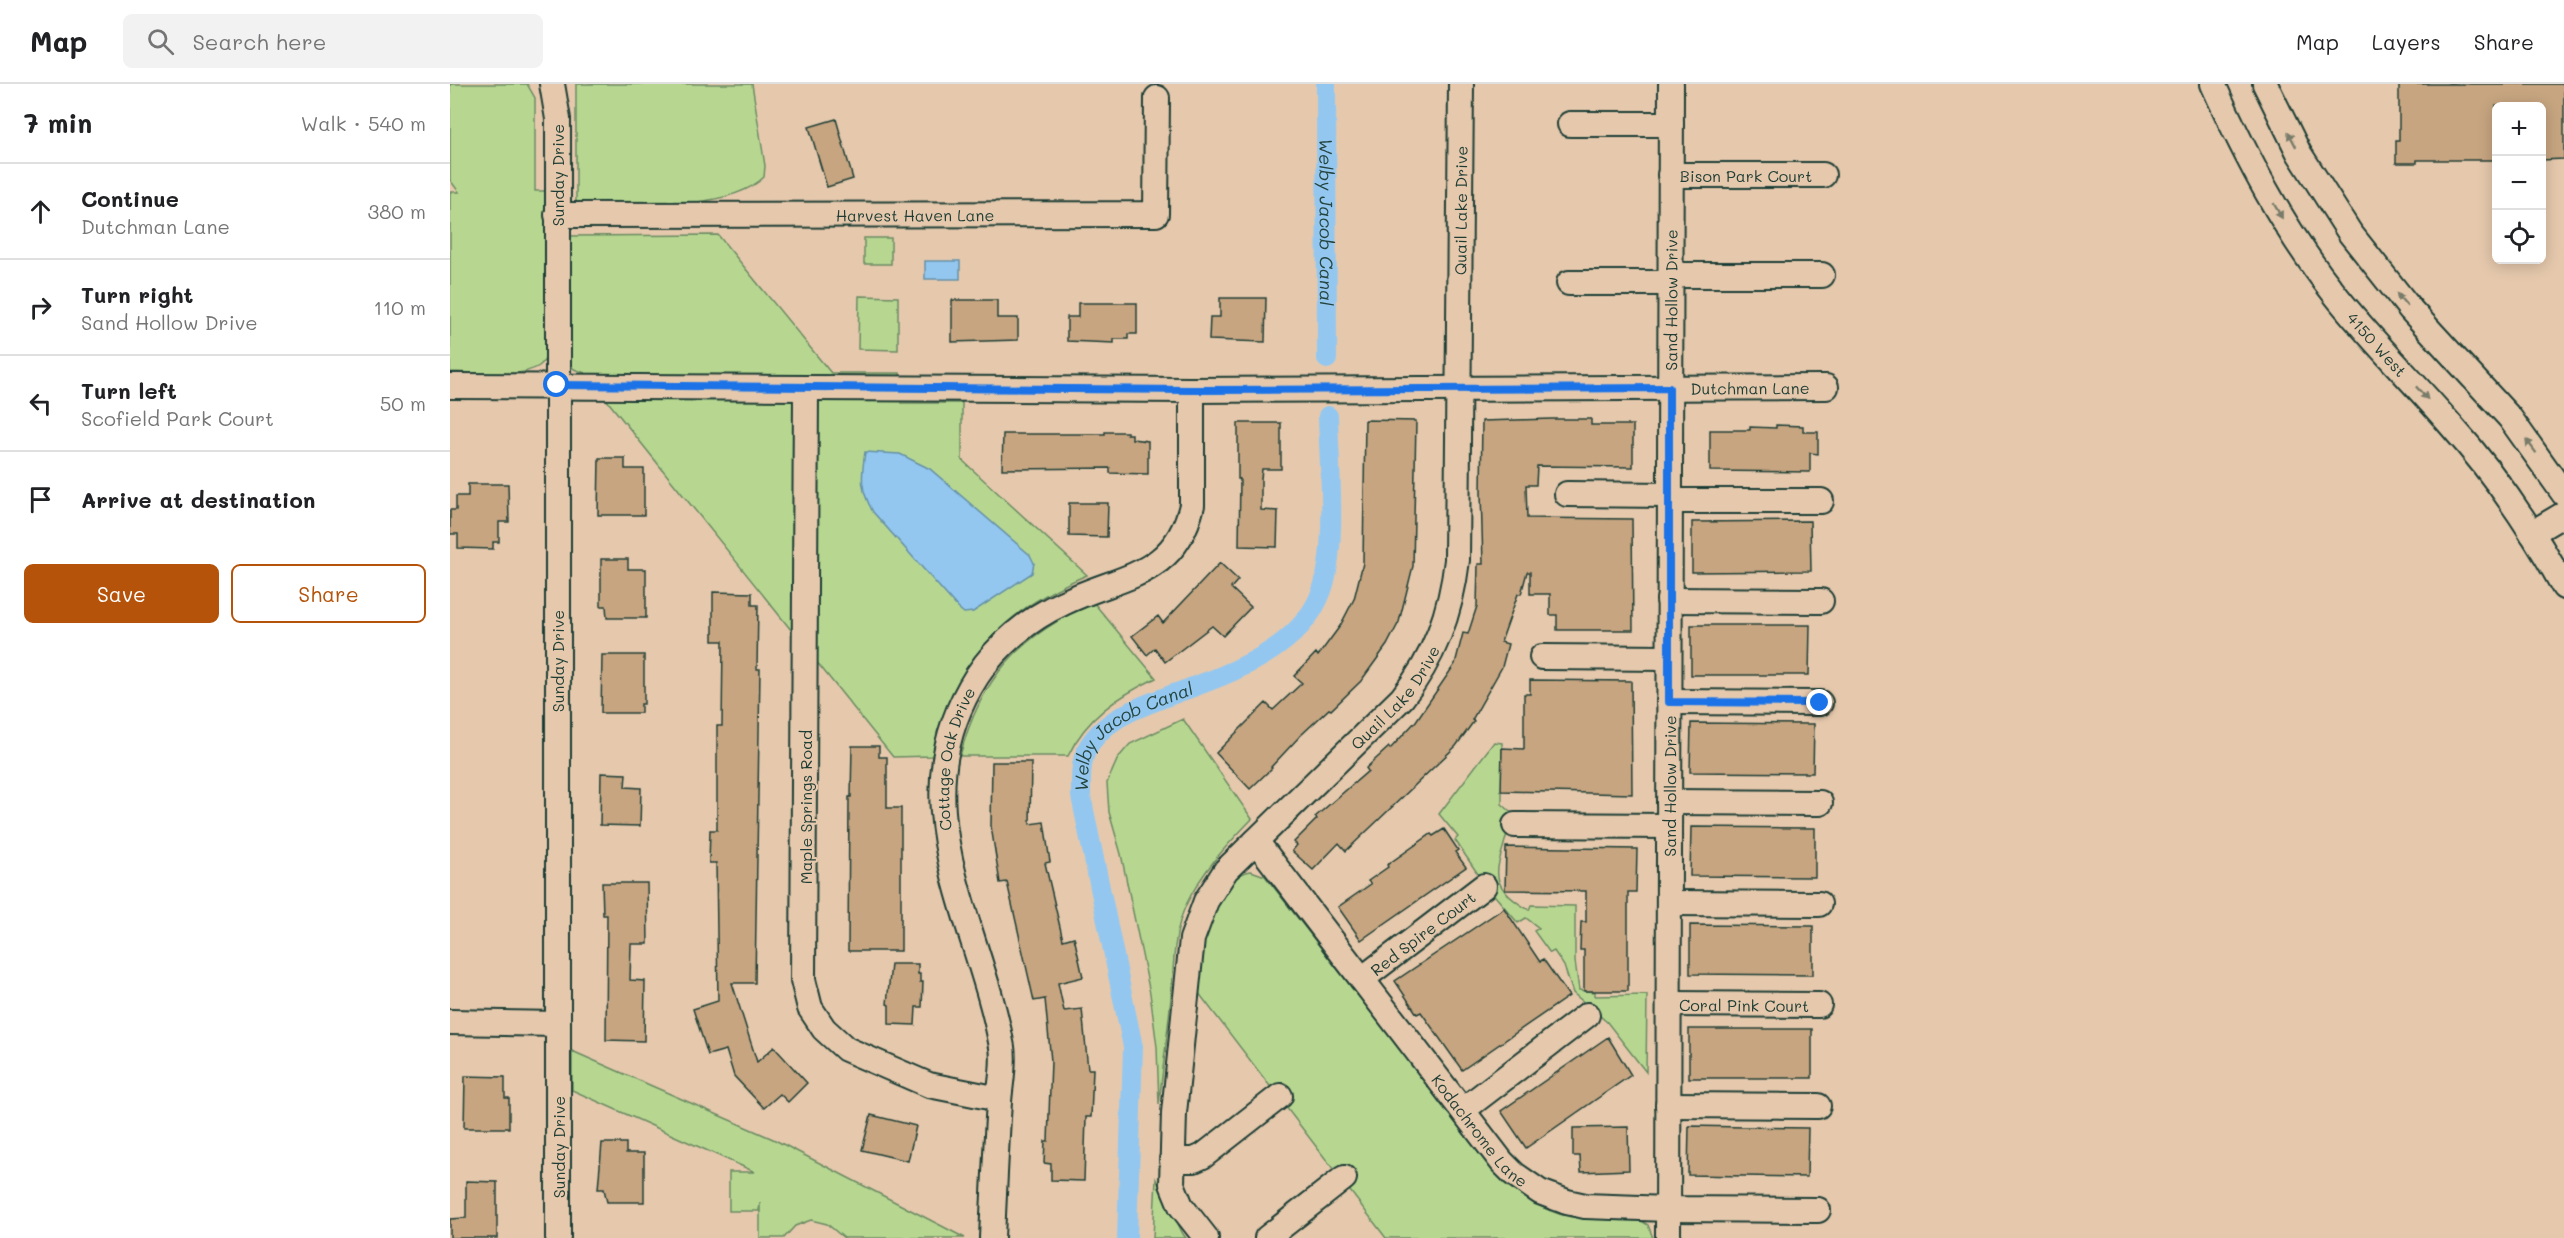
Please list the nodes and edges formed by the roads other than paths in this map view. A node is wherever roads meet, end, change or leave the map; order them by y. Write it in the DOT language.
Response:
graph roads {
  1 [pos="552,84"];
  2 [pos="1461,84"];
  3 [pos="1671,84"];
  4 [pos="2213,84"];
  5 [pos="2265,84"];
  6 [pos="1157,98"];
  7 [pos="1570,123"];
  8 [pos="1671,124"];
  9 [pos="1670,175"];
  10 [pos="1822,175"];
  11 [pos="557,215"];
  12 [pos="1822,275"];
  13 [pos="1670,279"];
  14 [pos="1569,283"];
  15 [pos="557,385"];
  16 [pos="450,386"];
  17 [pos="1826,387"];
  18 [pos="1669,388"];
  19 [pos="806,389"];
  20 [pos="1460,389"];
  21 [pos="1192,390"];
  22 [pos="1567,494"];
  23 [pos="2564,494"];
  24 [pos="1669,498"];
  25 [pos="1821,501"];
  26 [pos="2564,514"];
  27 [pos="2532,533"];
  28 [pos="2564,587"];
  29 [pos="1669,600"];
  30 [pos="1821,601"];
  31 [pos="1542,657"];
  32 [pos="1669,658"];
  33 [pos="1669,702"];
  34 [pos="1820,703"];
  35 [pos="1669,802"];
  36 [pos="1820,803"];
  37 [pos="1515,825"];
  38 [pos="1668,826"];
  39 [pos="1256,841"];
  40 [pos="1484,886"];
  41 [pos="1668,903"];
  42 [pos="1819,904"];
  43 [pos="1362,979"];
  44 [pos="1668,1004"];
  45 [pos="1819,1005"];
  46 [pos="1587,1015"];
  47 [pos="450,1022"];
  48 [pos="558,1024"];
  49 [pos="1280,1096"];
  50 [pos="999,1099"];
  51 [pos="1668,1105"];
  52 [pos="1818,1106"];
  53 [pos="1462,1110"];
  54 [pos="1172,1160"];
  55 [pos="1344,1178"];
  56 [pos="1668,1209"];
  57 [pos="1818,1210"];
  58 [pos="558,1238"];
  59 [pos="992,1238"];
  60 [pos="1206,1238"];
  61 [pos="1267,1238"];
  62 [pos="1668,1238"];
  1 -- 11 [label="street, Sunday Drive"];
  2 -- 20 [label="street, Quail Lake Drive"];
  3 -- 8 [label="street, Sand Hollow Drive"];
  4 -- 27 [label="street, 4150 West, one-way"];
  23 -- 5 [label="street, one-way"];
  6 -- 11 [label="street, Harvest Haven Lane"];
  7 -- 8 [label="street"];
  8 -- 9 [label="street, Sand Hollow Drive"];
  9 -- 10 [label="street, Bison Park Court"];
  9 -- 13 [label="street, Sand Hollow Drive"];
  11 -- 15 [label="street, Sunday Drive"];
  12 -- 13 [label="street"];
  13 -- 14 [label="street"];
  13 -- 18 [label="street, Sand Hollow Drive"];
  15 -- 16 [label="street, Dutchman Lane"];
  15 -- 19 [label="street, Dutchman Lane"];
  15 -- 48 [label="street, Sunday Drive"];
  17 -- 18 [label="street, Dutchman Lane"];
  18 -- 20 [label="street, Dutchman Lane"];
  18 -- 24 [label="street, Sand Hollow Drive"];
  19 -- 21 [label="street, Dutchman Lane"];
  19 -- 50 [label="street, Maple Springs Road"];
  20 -- 21 [label="street, Dutchman Lane"];
  20 -- 39 [label="street, Quail Lake Drive"];
  21 -- 50 [label="street, Cottage Oak Drive"];
  22 -- 24 [label="street"];
  24 -- 25 [label="street"];
  24 -- 29 [label="street, Sand Hollow Drive"];
  26 -- 27 [label="street"];
  27 -- 28 [label="street, 4150 West"];
  29 -- 30 [label="street"];
  29 -- 32 [label="street, Sand Hollow Drive"];
  31 -- 32 [label="street"];
  32 -- 33 [label="street, Sand Hollow Drive"];
  33 -- 34 [label="street"];
  33 -- 35 [label="street, Sand Hollow Drive"];
  35 -- 36 [label="street"];
  35 -- 38 [label="street, Sand Hollow Drive"];
  37 -- 38 [label="street"];
  38 -- 41 [label="street, Sand Hollow Drive"];
  39 -- 43 [label="street, Kodachrome Lane"];
  39 -- 54 [label="street, Quail Lake Drive"];
  40 -- 43 [label="street, Red Spire Court"];
  41 -- 42 [label="street"];
  41 -- 44 [label="street, Sand Hollow Drive"];
  43 -- 53 [label="street, Kodachrome Lane"];
  44 -- 45 [label="street, Coral Pink Court"];
  44 -- 51 [label="street, Sand Hollow Drive"];
  46 -- 53 [label="street"];
  47 -- 48 [label="street"];
  48 -- 58 [label="street, Sunday Drive"];
  49 -- 54 [label="street"];
  50 -- 59 [label="street, Cottage Oak Drive"];
  51 -- 52 [label="street"];
  51 -- 56 [label="street, Sand Hollow Drive"];
  53 -- 56 [label="street, Kodachrome Lane"];
  54 -- 60 [label="street, Quail Lake Drive"];
  55 -- 61 [label="street"];
  56 -- 57 [label="street, Kodachrome Lane"];
  56 -- 62 [label="street, Sand Hollow Drive"];
}
